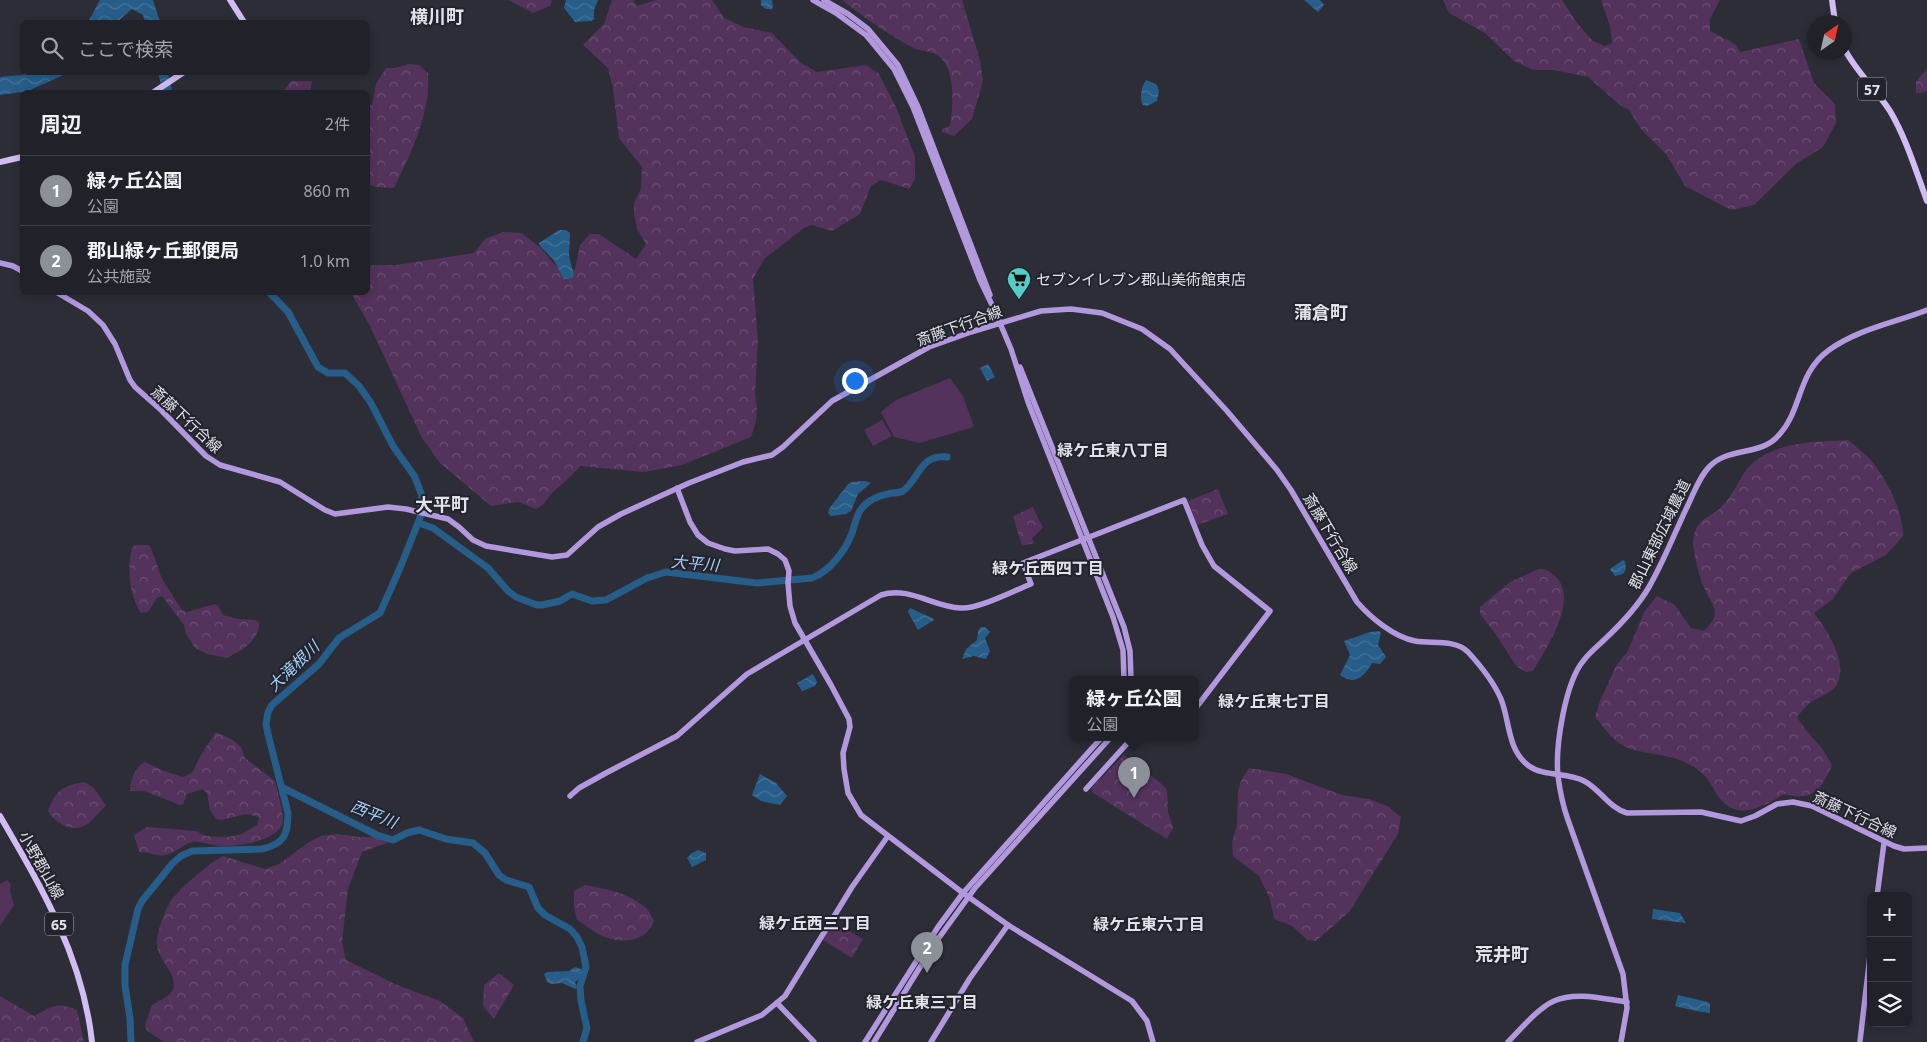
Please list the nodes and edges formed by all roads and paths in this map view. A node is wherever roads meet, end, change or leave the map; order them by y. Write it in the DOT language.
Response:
graph roads {
  1 [pos="230,0"];
  2 [pos="812,0"];
  3 [pos="824,0"];
  4 [pos="1832,0"];
  5 [pos="1834,15"];
  6 [pos="243,20"];
  7 [pos="1852,60"];
  8 [pos="180,75"];
  9 [pos="157,90"];
  10 [pos="20,157"];
  11 [pos="0,162"];
  12 [pos="1927,201"];
  13 [pos="0,263"];
  14 [pos="20,270"];
  15 [pos="61,295"];
  16 [pos="994,309"];
  17 [pos="1927,310"];
  18 [pos="1000,323"];
  19 [pos="677,488"];
  20 [pos="1085,539"];
  21 [pos="805,641"];
  22 [pos="1124,676"];
  23 [pos="1131,676"];
  24 [pos="1199,704"];
  25 [pos="1099,741"];
  26 [pos="1107,741"];
  27 [pos="1129,741"];
  28 [pos="1558,775"];
  29 [pos="1086,789"];
  30 [pos="570,796"];
  31 [pos="0,816"];
  32 [pos="888,836"];
  33 [pos="1884,843"];
  34 [pos="1927,848"];
  35 [pos="1878,892"];
  36 [pos="965,895"];
  37 [pos="1008,926"];
  38 [pos="1867,981"];
  39 [pos="1626,1002"];
  40 [pos="777,1003"];
  41 [pos="1860,1041"];
  42 [pos="92,1042"];
  43 [pos="697,1042"];
  44 [pos="814,1042"];
  45 [pos="865,1042"];
  46 [pos="874,1042"];
  47 [pos="931,1042"];
  48 [pos="1152,1042"];
  49 [pos="1508,1042"];
  50 [pos="1621,1042"];
  1 -- 6 [label="main road"];
  2 -- 16 [label="street"];
  3 -- 16 [label="street"];
  4 -- 5 [label="main road"];
  7 -- 12 [label="main road, 57"];
  8 -- 9 [label="main road"];
  10 -- 11 [label="main road"];
  13 -- 14 [label="street"];
  15 -- 19 [label="street, 斎藤下行合線"];
  16 -- 18 [label="street"];
  17 -- 28 [label="street, 郡山東部広域農道"];
  18 -- 19 [label="street, 斎藤下行合線"];
  18 -- 20 [label="street"];
  18 -- 28 [label="street, 斎藤下行合線"];
  19 -- 21 [label="street"];
  20 -- 21 [label="street"];
  20 -- 22 [label="street"];
  20 -- 23 [label="street"];
  20 -- 24 [label="street"];
  21 -- 30 [label="street"];
  21 -- 32 [label="street"];
  25 -- 36 [label="street"];
  26 -- 36 [label="street"];
  27 -- 29 [label="street"];
  28 -- 33 [label="street, 斎藤下行合線"];
  28 -- 39 [label="street, 郡山東部広域農道"];
  31 -- 42 [label="main road, 小野郡山線 / 65"];
  32 -- 36 [label="street"];
  32 -- 40 [label="street"];
  33 -- 34 [label="street, 斎藤下行合線"];
  33 -- 35 [label="street"];
  36 -- 37 [label="street"];
  36 -- 45 [label="street"];
  36 -- 46 [label="street"];
  37 -- 47 [label="street"];
  37 -- 48 [label="street"];
  38 -- 41 [label="street"];
  39 -- 49 [label="street"];
  39 -- 50 [label="street, 郡山東部広域農道"];
  40 -- 43 [label="street"];
  40 -- 44 [label="street"];
}
